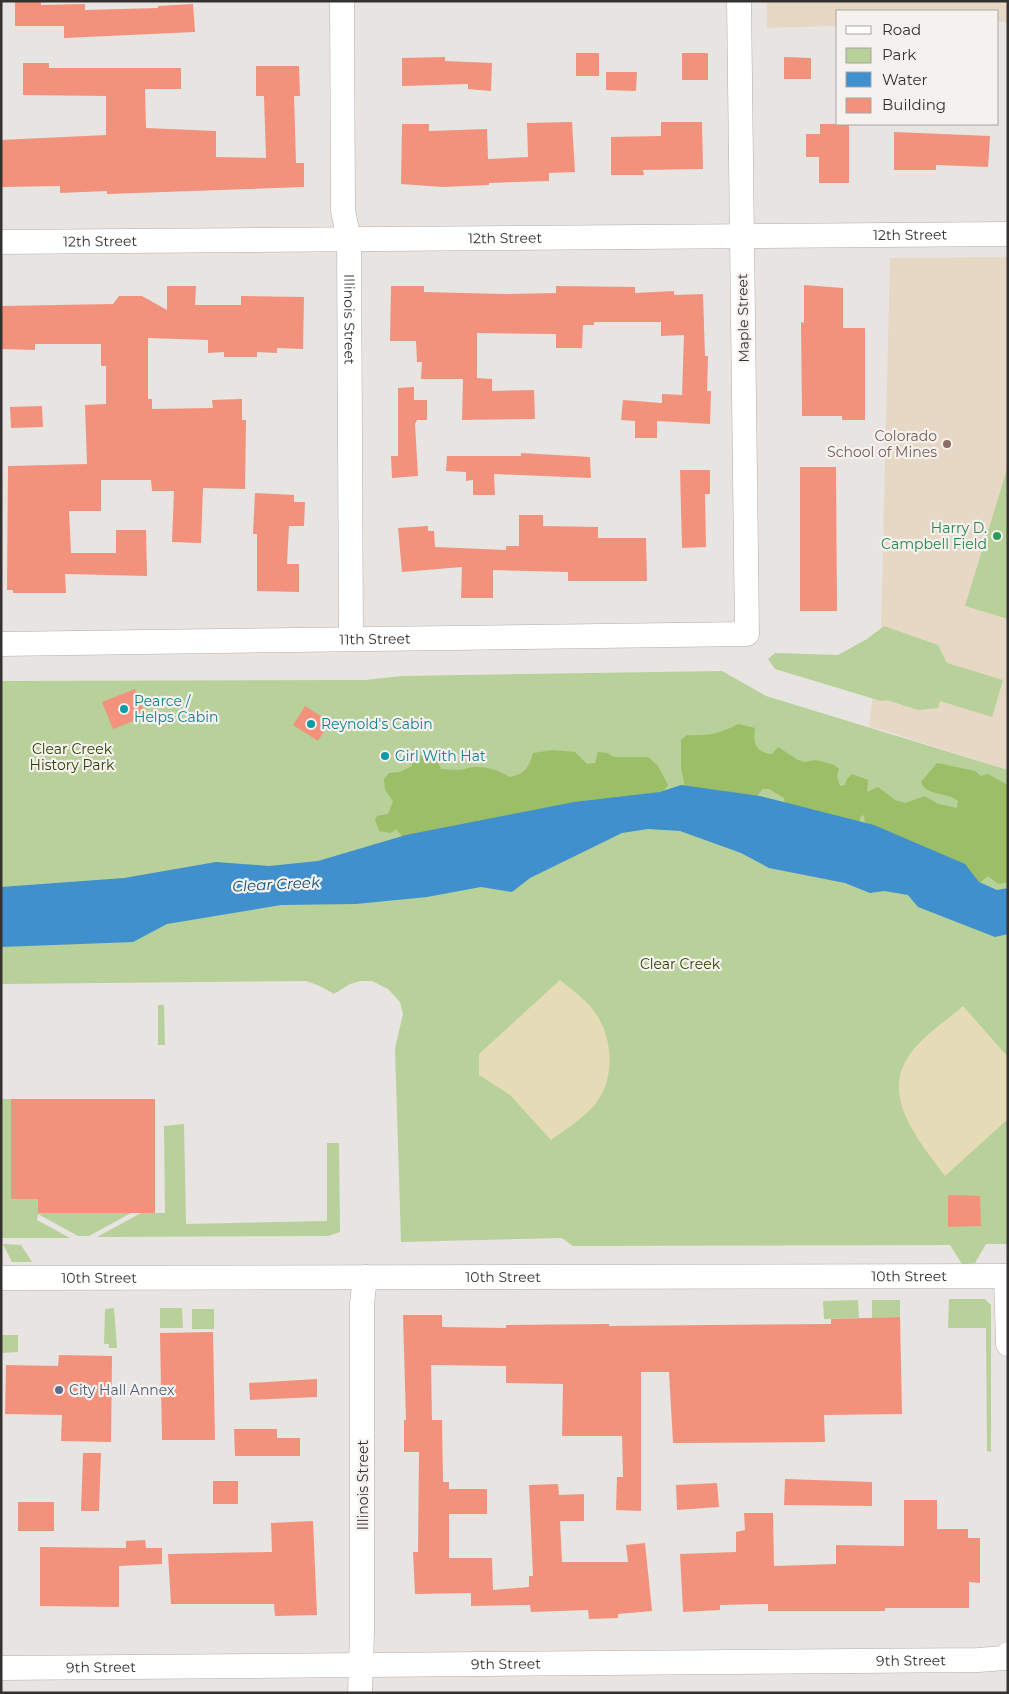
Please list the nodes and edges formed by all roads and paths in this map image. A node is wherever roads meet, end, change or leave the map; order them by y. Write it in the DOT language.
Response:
graph roads {
  1 [pos="342,1"];
  2 [pos="739,1"];
  3 [pos="1008,234"];
  4 [pos="741,236"];
  5 [pos="349,240"];
  6 [pos="1,242"];
  7 [pos="747,634"];
  8 [pos="351,638"];
  9 [pos="1,644"];
  10 [pos="365,1277"];
  11 [pos="1,1278"];
  12 [pos="1008,1344"];
  13 [pos="1008,1654"];
  14 [pos="361,1665"];
  15 [pos="1,1668"];
  16 [pos="360,1693"];
  1 -- 5 [label="street, Illinois Street"];
  2 -- 4 [label="street, Maple Street"];
  3 -- 4 [label="street, 12th Street"];
  4 -- 5 [label="street, 12th Street"];
  4 -- 7 [label="street, Maple Street"];
  5 -- 6 [label="street, 12th Street"];
  5 -- 8 [label="street, Illinois Street"];
  7 -- 8 [label="street, 11th Street"];
  8 -- 9 [label="street, 11th Street"];
  10 -- 11 [label="street, 10th Street"];
  10 -- 12 [label="street, 10th Street"];
  10 -- 14 [label="street, Illinois Street"];
  13 -- 14 [label="street, 9th Street"];
  14 -- 15 [label="street, 9th Street"];
  14 -- 16 [label="street, Illinois Street"];
}
